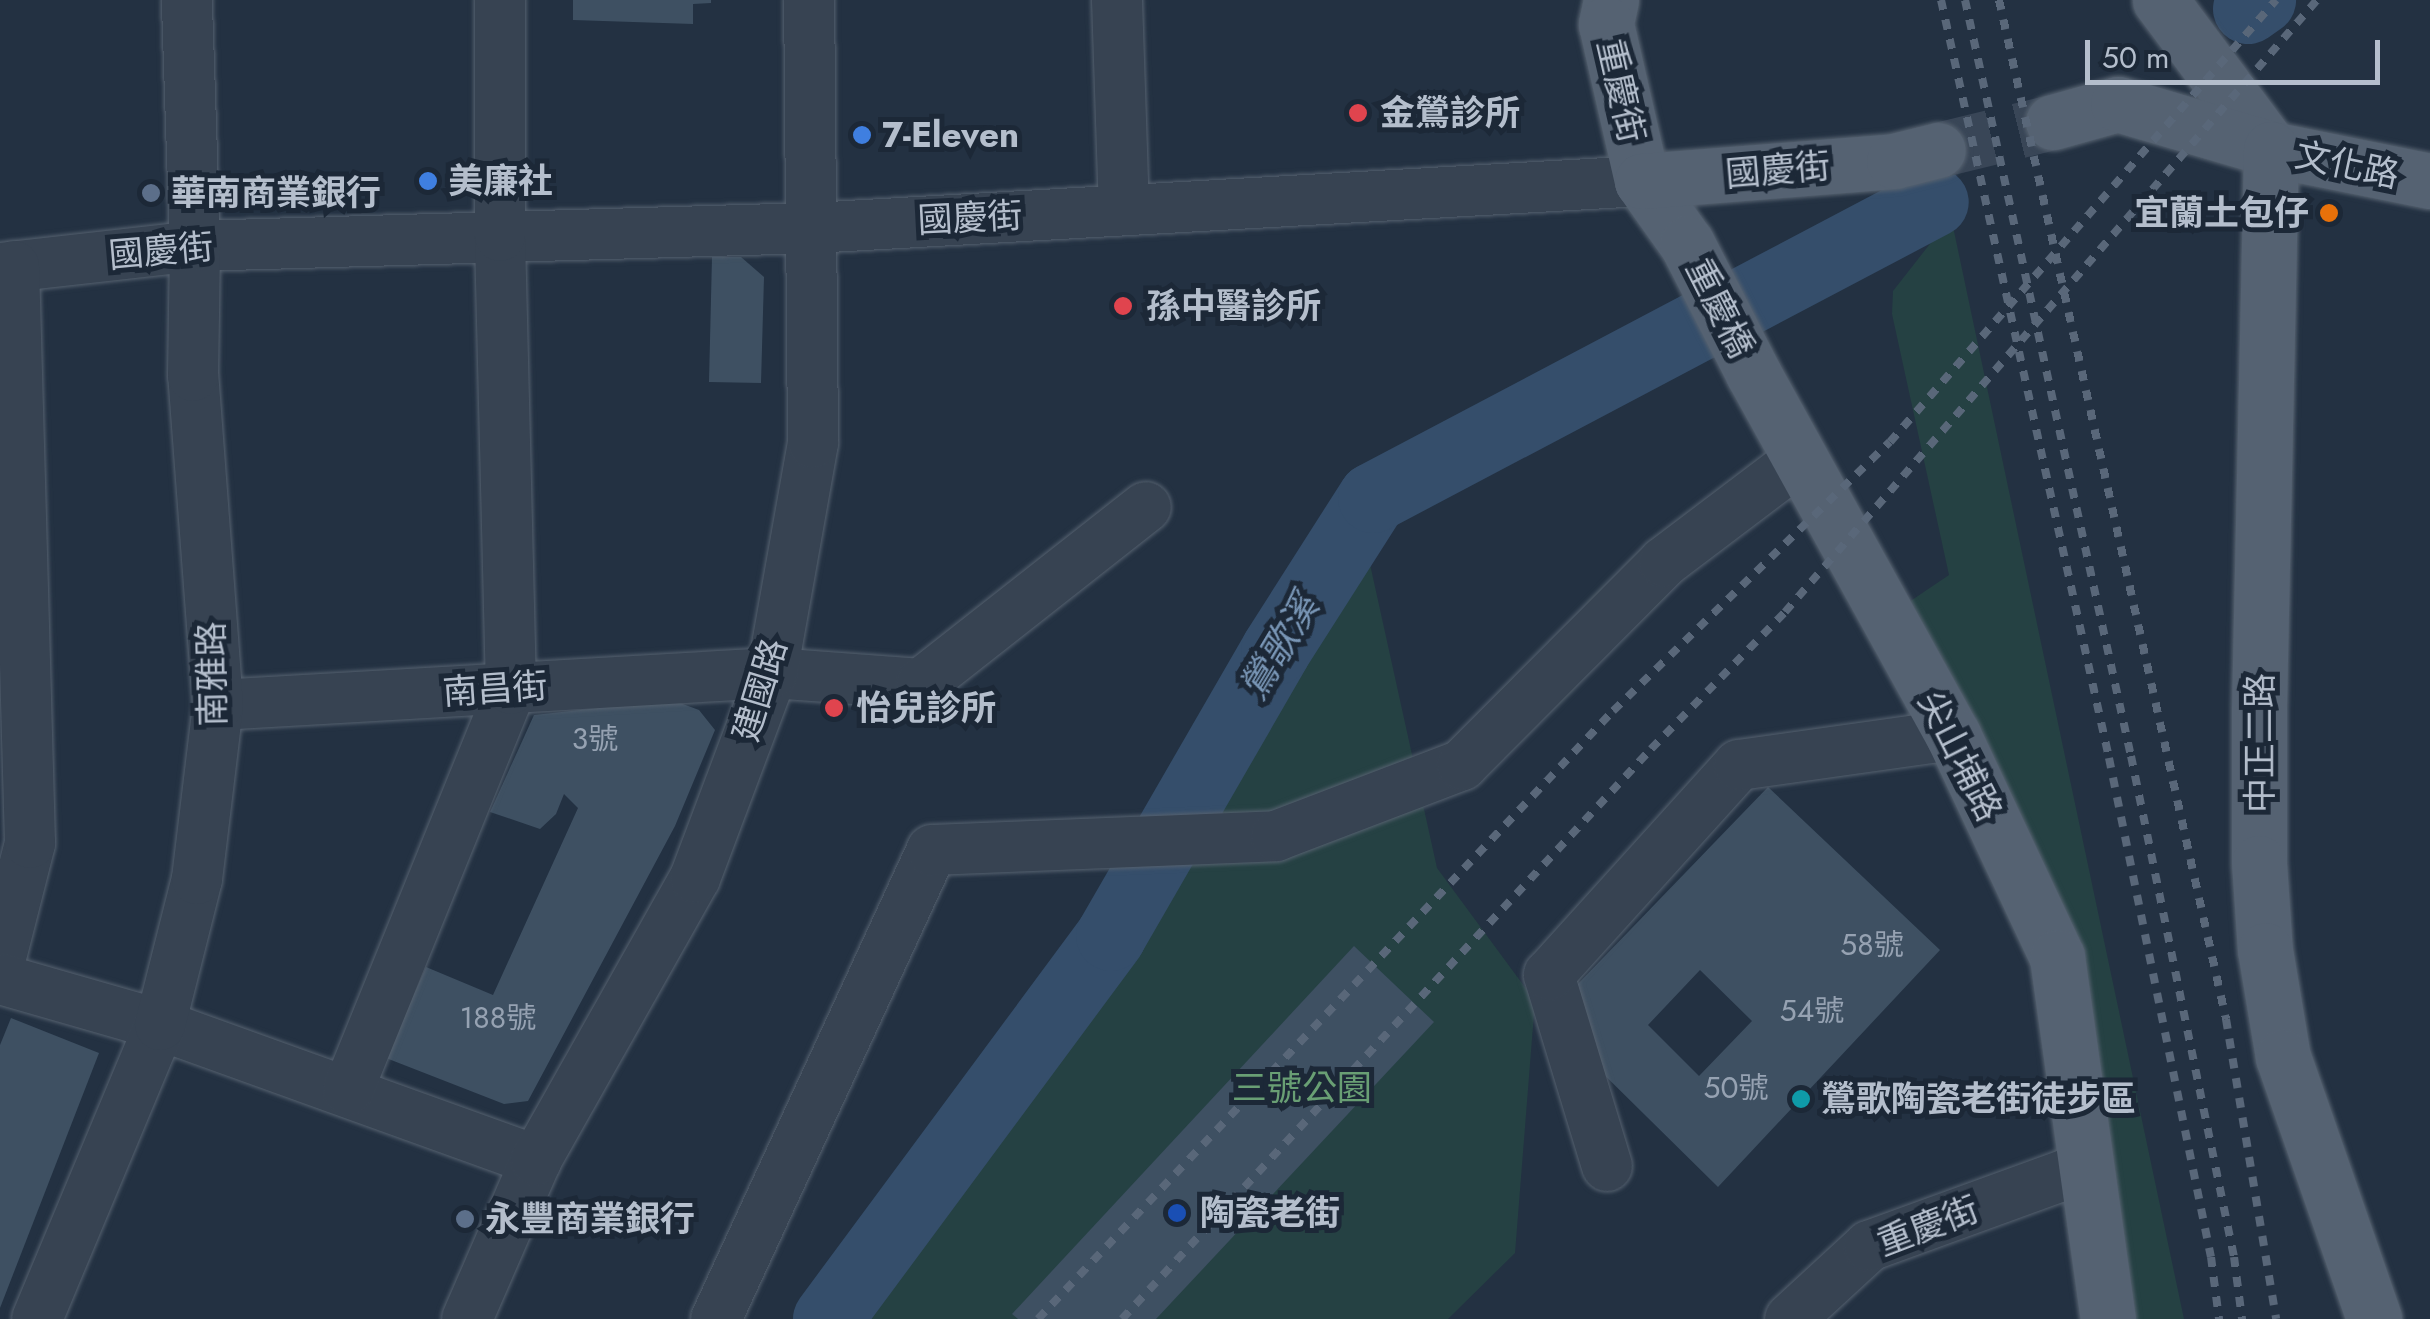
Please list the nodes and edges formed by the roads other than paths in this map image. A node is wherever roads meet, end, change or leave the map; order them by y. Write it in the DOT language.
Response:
graph roads {
  1 [pos="187,0"];
  2 [pos="500,0"];
  3 [pos="809,0"];
  4 [pos="1117,0"];
  5 [pos="1611,0"];
  6 [pos="2160,1"];
  7 [pos="2053,122"];
  8 [pos="2271,149"];
  9 [pos="1938,150"];
  10 [pos="2430,181"];
  11 [pos="1642,182"];
  12 [pos="1124,209"];
  13 [pos="812,228"];
  14 [pos="500,236"];
  15 [pos="195,246"];
  16 [pos="7,267"];
  17 [pos="1753,373"];
  18 [pos="1800,459"];
  19 [pos="1146,506"];
  20 [pos="772,672"];
  21 [pos="511,690"];
  22 [pos="218,705"];
  23 [pos="1952,735"];
  24 [pos="0,961"];
  25 [pos="0,979"];
  26 [pos="160,1025"];
  27 [pos="348,1090"];
  28 [pos="536,1160"];
  29 [pos="1607,1166"];
  30 [pos="2086,1166"];
  31 [pos="37,1319"];
  32 [pos="467,1319"];
  33 [pos="716,1319"];
  34 [pos="1790,1319"];
  35 [pos="2108,1319"];
  36 [pos="2374,1319"];
  1 -- 15 [label="street, 南雅路"];
  2 -- 14 [label="street"];
  3 -- 13 [label="street, 建國路"];
  4 -- 12 [label="street"];
  5 -- 11 [label="main road, 重慶街"];
  6 -- 8 [label="main road, 文化路"];
  7 -- 8 [label="main road"];
  8 -- 10 [label="main road, 文化路"];
  8 -- 36 [label="main road, 中正二路"];
  9 -- 11 [label="main road, 國慶街"];
  11 -- 12 [label="street, 國慶街"];
  11 -- 17 [label="main road, 重慶橋"];
  12 -- 13 [label="street, 國慶街"];
  13 -- 14 [label="street, 國慶街"];
  13 -- 20 [label="street, 建國路"];
  14 -- 15 [label="street, 國慶街"];
  14 -- 21 [label="street"];
  15 -- 16 [label="street, 國慶街"];
  15 -- 22 [label="street, 南雅路"];
  16 -- 24 [label="street"];
  17 -- 18 [label="main road, 尖山埔路"];
  18 -- 23 [label="main road, 尖山埔路"];
  18 -- 33 [label="street"];
  19 -- 20 [label="street, 南昌街"];
  20 -- 21 [label="street, 南昌街"];
  20 -- 28 [label="street, 建國路"];
  21 -- 22 [label="street, 南昌街"];
  21 -- 27 [label="street"];
  22 -- 26 [label="street, 南雅路"];
  23 -- 29 [label="street"];
  23 -- 30 [label="main road, 尖山埔路"];
  25 -- 26 [label="street"];
  26 -- 27 [label="street"];
  26 -- 31 [label="street, 南雅路"];
  27 -- 28 [label="street"];
  28 -- 32 [label="street, 建國路"];
  30 -- 34 [label="street, 重慶街"];
  30 -- 35 [label="main road, 尖山埔路"];
}
